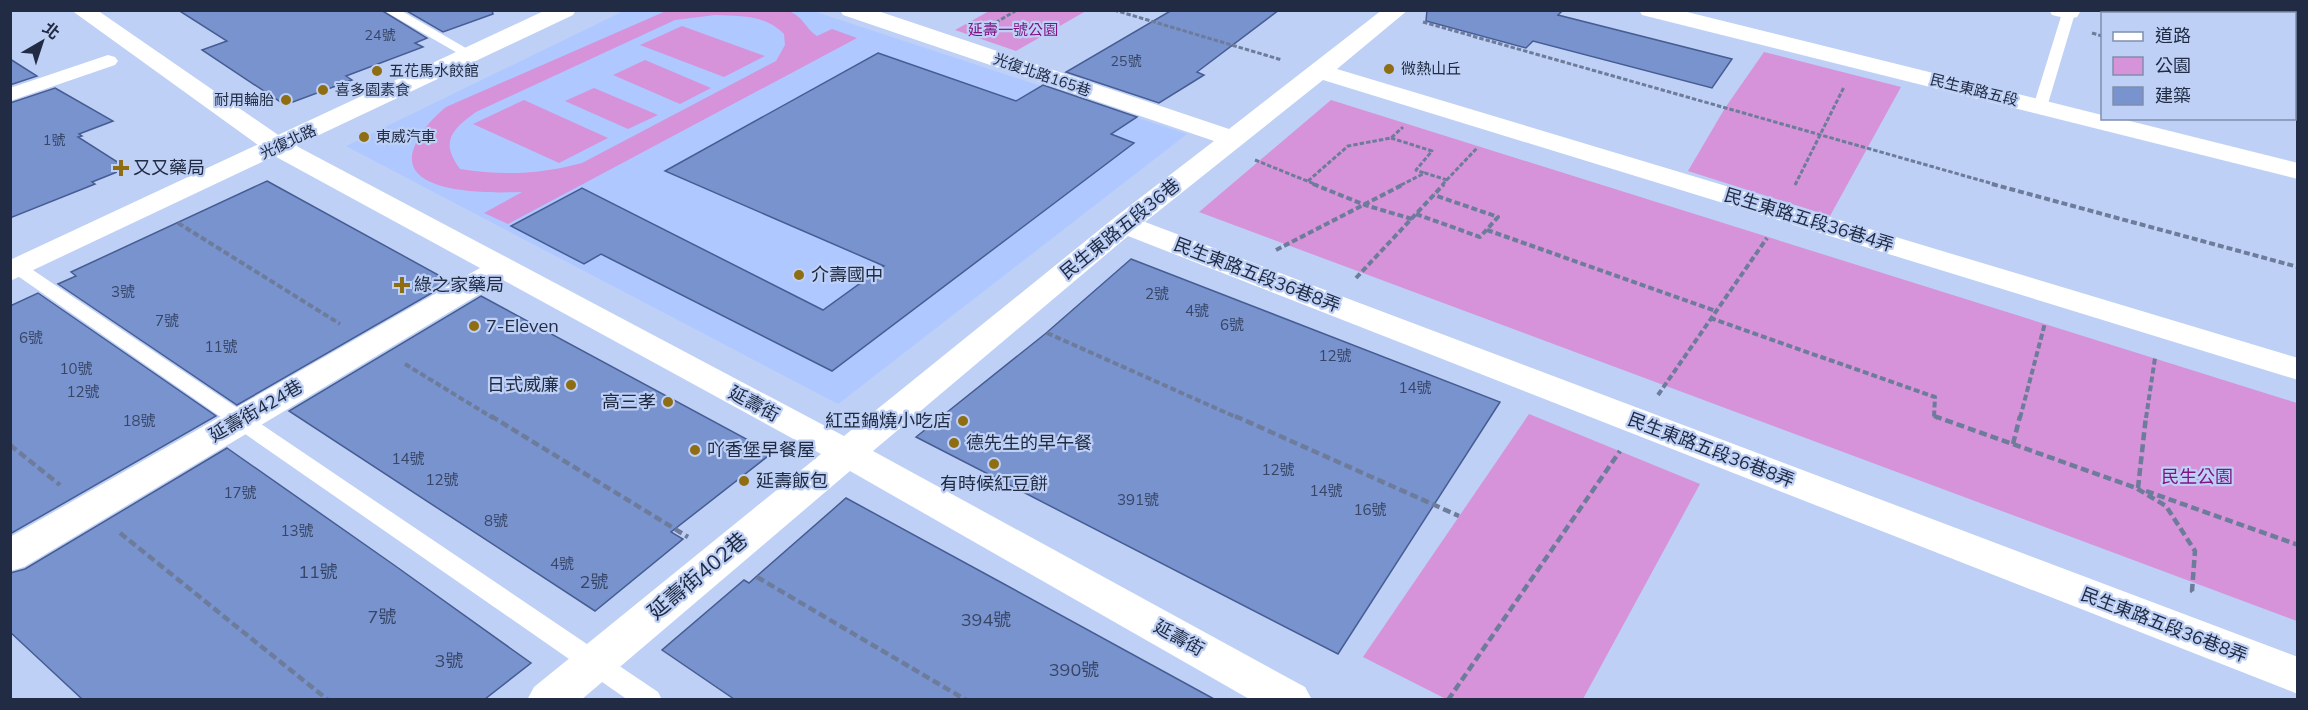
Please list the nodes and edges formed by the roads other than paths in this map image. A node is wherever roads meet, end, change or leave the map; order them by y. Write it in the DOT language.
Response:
graph roads {
  1 [pos="82,10"];
  2 [pos="389,10"];
  3 [pos="565,10"];
  4 [pos="851,10"];
  5 [pos="1650,10"];
  6 [pos="1724,10"];
  7 [pos="2066,11"];
  8 [pos="1397,13"];
  9 [pos="471,55"];
  10 [pos="108,61"];
  11 [pos="1320,71"];
  12 [pos="10,95"];
  13 [pos="2043,98"];
  14 [pos="2101,102"];
  15 [pos="2101,115"];
  16 [pos="2120,120"];
  17 [pos="2178,120"];
  18 [pos="278,147"];
  19 [pos="1240,147"];
  20 [pos="2298,149"];
  21 [pos="2298,171"];
  22 [pos="1124,224"];
  23 [pos="502,268"];
  24 [pos="14,270"];
  25 [pos="2298,369"];
  26 [pos="241,420"];
  27 [pos="846,452"];
  28 [pos="10,556"];
  29 [pos="596,662"];
  30 [pos="2298,676"];
  31 [pos="549,699"];
  32 [pos="649,699"];
  33 [pos="1290,699"];
  1 -- 18 [label="street, 延壽街"];
  2 -- 9 [label="lane"];
  3 -- 9 [label="street, 光復北路"];
  4 -- 19 [label="street, 光復北路165巷"];
  5 -- 13 [label="street, 民生東路五段"];
  6 -- 13 [label="street, 民生東路五段"];
  7 -- 13 [label="lane"];
  8 -- 11 [label="street, 民生東路五段36巷"];
  9 -- 18 [label="street, 光復北路"];
  10 -- 12 [label="street"];
  11 -- 19 [label="street, 民生東路五段36巷"];
  11 -- 25 [label="street, 民生東路五段36巷4弄"];
  13 -- 14 [label="street, 民生東路五段"];
  13 -- 15 [label="street, 民生東路五段"];
  16 -- 21 [label="street, 民生東路五段"];
  17 -- 20 [label="street"];
  18 -- 23 [label="street, 延壽街"];
  18 -- 24 [label="street, 光復北路"];
  19 -- 22 [label="street, 民生東路五段36巷"];
  22 -- 27 [label="street, 民生東路五段36巷"];
  22 -- 30 [label="street, 民生東路五段36巷8弄"];
  23 -- 26 [label="street, 延壽街424巷"];
  23 -- 27 [label="street, 延壽街"];
  24 -- 26 [label="lane"];
  26 -- 28 [label="street, 延壽街424巷"];
  26 -- 29 [label="lane"];
  27 -- 29 [label="street, 延壽街402巷"];
  27 -- 33 [label="street, 延壽街"];
  29 -- 31 [label="street, 延壽街402巷"];
  29 -- 32 [label="lane"];
}
